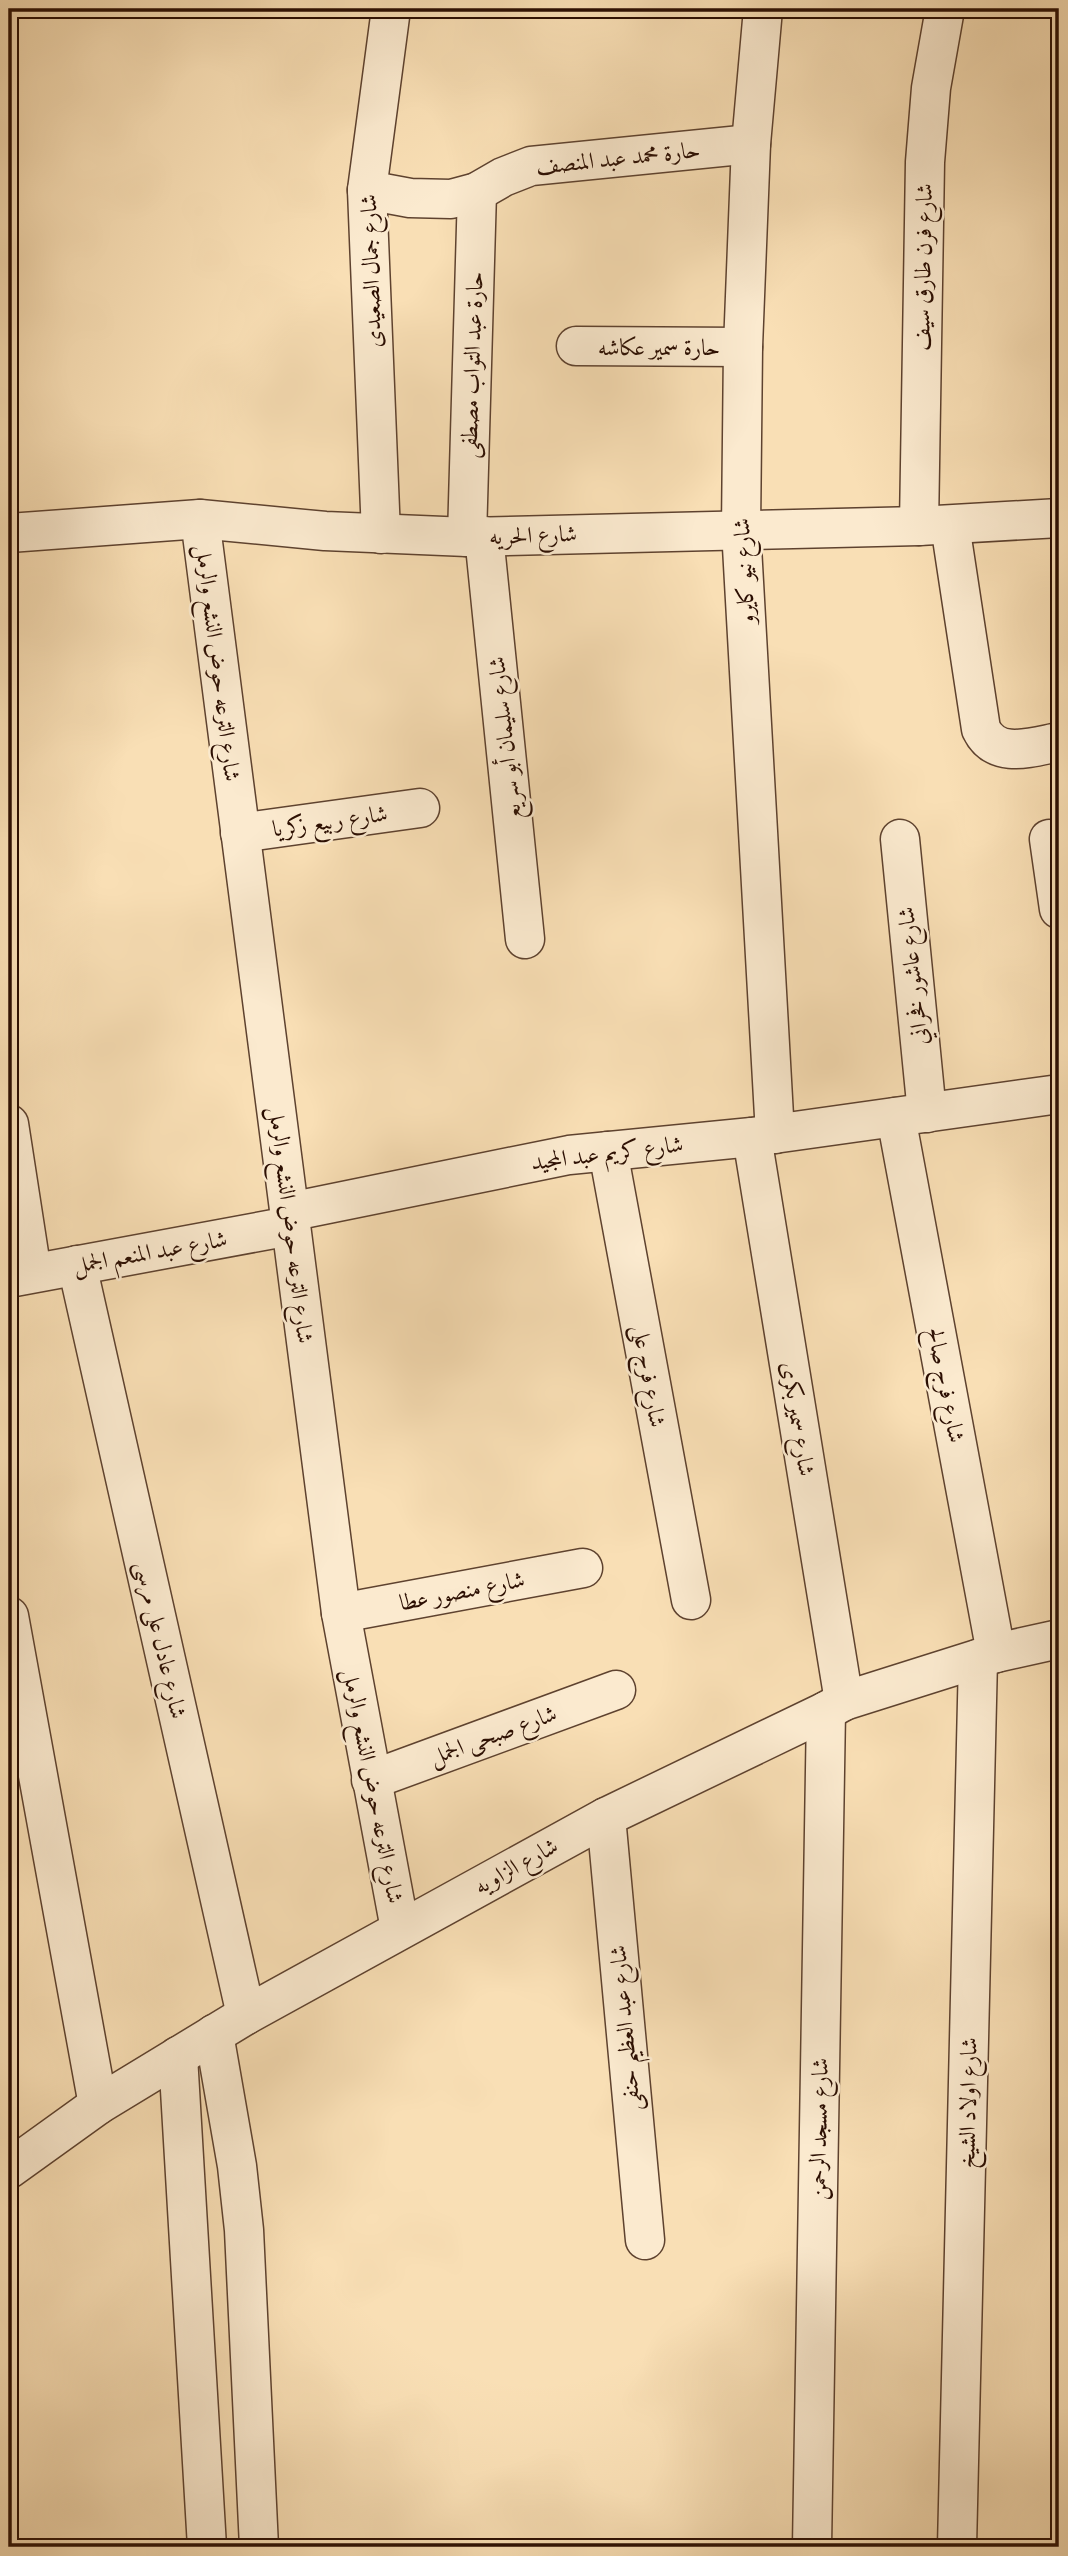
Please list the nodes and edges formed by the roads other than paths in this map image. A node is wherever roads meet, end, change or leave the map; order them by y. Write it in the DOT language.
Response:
graph roads {
  1 [pos="391,9"];
  2 [pos="763,9"];
  3 [pos="945,9"];
  4 [pos="751,144"];
  5 [pos="367,190"];
  6 [pos="477,192"];
  7 [pos="576,346"];
  8 [pos="743,347"];
  9 [pos="1059,518"];
  10 [pos="200,519"];
  11 [pos="935,525"];
  12 [pos="741,529"];
  13 [pos="9,533"];
  14 [pos="381,534"];
  15 [pos="476,537"];
  16 [pos="1059,742"];
  17 [pos="420,808"];
  18 [pos="240,834"];
  19 [pos="900,839"];
  20 [pos="1049,839"];
  21 [pos="1059,909"];
  22 [pos="525,939"];
  23 [pos="1059,1094"];
  24 [pos="912,1115"];
  25 [pos="9,1124"];
  26 [pos="763,1135"];
  27 [pos="608,1151"];
  28 [pos="290,1219"];
  29 [pos="77,1265"];
  30 [pos="20,1275"];
  31 [pos="583,1568"];
  32 [pos="691,1600"];
  33 [pos="341,1613"];
  34 [pos="9,1616"];
  35 [pos="1059,1639"];
  36 [pos="987,1656"];
  37 [pos="616,1690"];
  38 [pos="835,1706"];
  39 [pos="371,1780"];
  40 [pos="606,1817"];
  41 [pos="400,1929"];
  42 [pos="246,2015"];
  43 [pos="214,2034"];
  44 [pos="178,2056"];
  45 [pos="98,2105"];
  46 [pos="9,2169"];
  47 [pos="645,2240"];
  48 [pos="207,2547"];
  49 [pos="259,2547"];
  50 [pos="811,2547"];
  51 [pos="957,2547"];
  1 -- 5 [label="street, شارع جمال الصعيدى"];
  2 -- 4 [label="street, شارع نيو كايرو"];
  3 -- 11 [label="street, شارع فرن طارق سيف"];
  4 -- 6 [label="street, حارة محمد عبد المنصف"];
  4 -- 8 [label="street, شارع نيو كايرو"];
  5 -- 6 [label="street, حارة محمد عبد المنصف"];
  5 -- 14 [label="street, شارع جمال الصعيدى"];
  6 -- 15 [label="street, حارة عبد التواب مصطفى"];
  7 -- 8 [label="street, حارة سمير عكاشه"];
  8 -- 12 [label="street, شارع نيو كايرو"];
  9 -- 11 [label="street, شارع الحريه"];
  10 -- 13 [label="street, شارع الحريه"];
  10 -- 14 [label="street, شارع الحريه"];
  10 -- 18 [label="street, شارع الترعه حوض النشع والرمل"];
  11 -- 12 [label="street, شارع الحريه"];
  11 -- 16 [label="street, شارع فرن طارق سيف"];
  12 -- 15 [label="street, شارع الحريه"];
  12 -- 26 [label="street, شارع نيو كايرو"];
  14 -- 15 [label="street, شارع الحريه"];
  15 -- 22 [label="street, شارع سليمان أبو سريع"];
  17 -- 18 [label="street, شارع ربيع زكريا"];
  18 -- 28 [label="street, شارع الترعه حوض النشع والرمل"];
  19 -- 24 [label="street, شارع عاشور فخراني"];
  20 -- 21 [label="street"];
  23 -- 24 [label="street, شارع كريم عبد المجيد"];
  24 -- 26 [label="street, شارع كريم عبد المجيد"];
  24 -- 36 [label="street, شارع فرج صالح"];
  25 -- 30 [label="street"];
  26 -- 27 [label="street, شارع كريم عبد المجيد"];
  26 -- 38 [label="street, شارع سمير بكرى"];
  27 -- 28 [label="street, شارع كريم عبد المجيد"];
  27 -- 32 [label="street, شارع فرج على"];
  28 -- 29 [label="street, شارع عبد المنعم الجمل"];
  28 -- 33 [label="street, شارع الترعه حوض النشع والرمل"];
  29 -- 30 [label="street, شارع عبد المنعم الجمل"];
  29 -- 42 [label="street, شارع عادل على مرسى"];
  31 -- 33 [label="street, شارع منصور عطا"];
  33 -- 39 [label="street, شارع الترعه حوض النشع والرمل"];
  34 -- 45 [label="street"];
  35 -- 36 [label="street, شارع الزاويه"];
  36 -- 38 [label="street, شارع الزاويه"];
  36 -- 51 [label="street, شارع اولاد الشيخ"];
  37 -- 39 [label="street, شارع صبحى الجمل"];
  38 -- 40 [label="street, شارع الزاويه"];
  38 -- 50 [label="street, شارع مسجد الرحمن"];
  39 -- 41 [label="street, شارع الترعه حوض النشع والرمل"];
  40 -- 41 [label="street, شارع الزاويه"];
  40 -- 47 [label="street, شارع عبد العظيم حنفى"];
  41 -- 42 [label="street, شارع الزاويه"];
  42 -- 43 [label="street, شارع الزاويه"];
  43 -- 44 [label="street, شارع الزاويه"];
  43 -- 49 [label="street"];
  44 -- 45 [label="street, شارع الزاويه"];
  44 -- 48 [label="street"];
  45 -- 46 [label="street, شارع الزاويه"];
}
